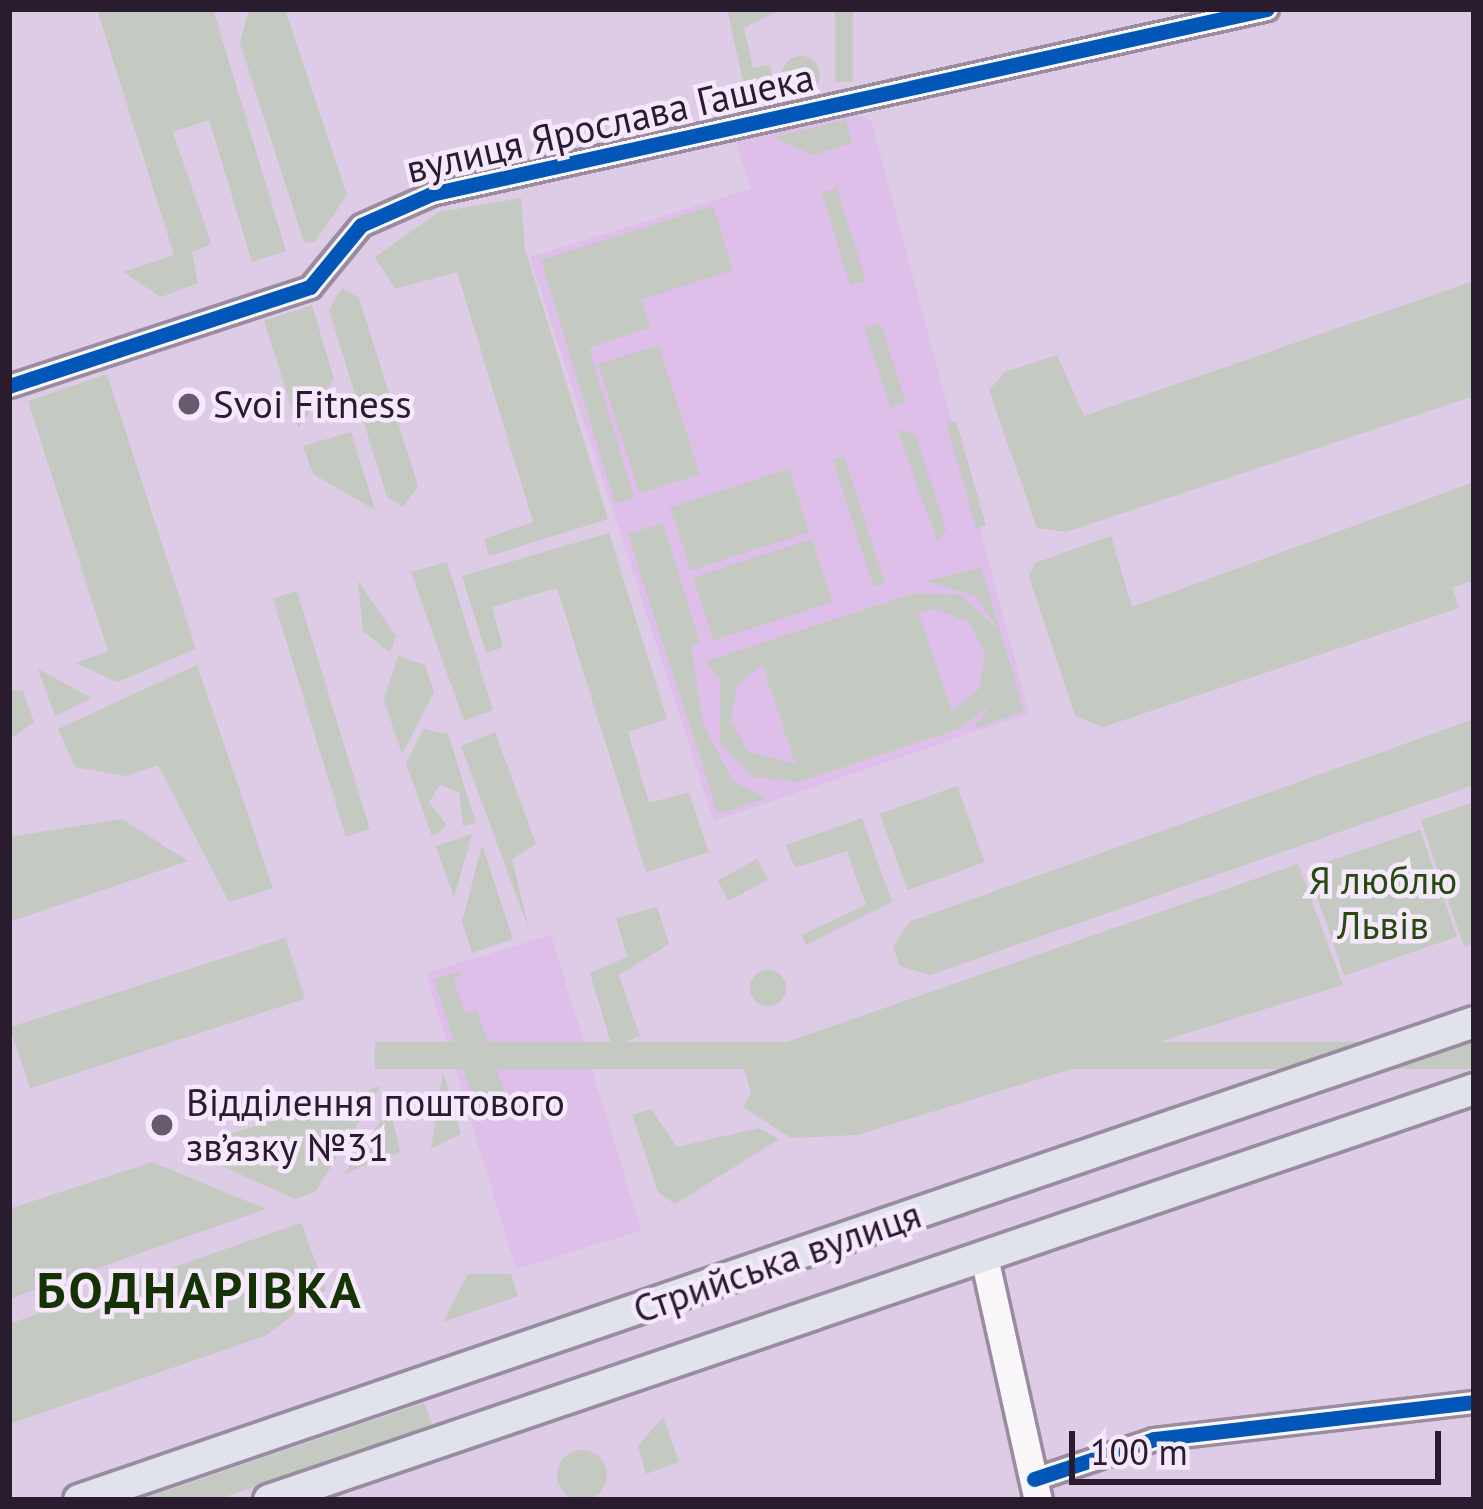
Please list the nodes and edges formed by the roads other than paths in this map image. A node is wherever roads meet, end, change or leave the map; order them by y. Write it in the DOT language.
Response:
graph roads {
  1 [pos="1267,9"];
  2 [pos="9,386"];
  3 [pos="1474,1022"];
  4 [pos="1474,1089"];
  5 [pos="984,1257"];
  6 [pos="1474,1402"];
  7 [pos="1036,1489"];
  8 [pos="79,1500"];
  9 [pos="269,1500"];
  1 -- 2 [label="street, вулиця Ярослава Гашека"];
  3 -- 8 [label="main road, Стрийська вулиця"];
  4 -- 5 [label="main road, Стрийська вулиця"];
  5 -- 7 [label="street"];
  5 -- 9 [label="main road, Стрийська вулиця"];
  6 -- 7 [label="street"];
}
